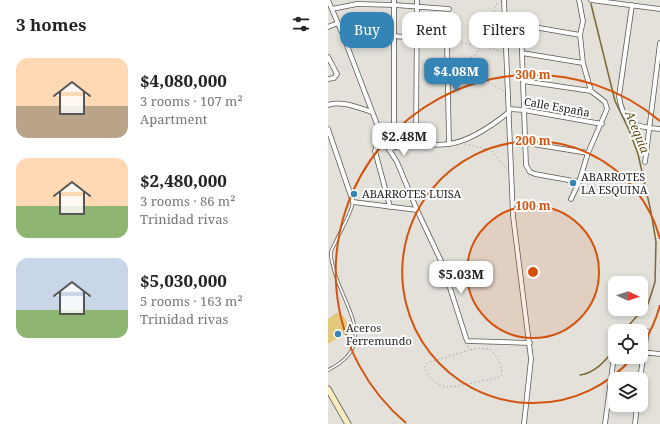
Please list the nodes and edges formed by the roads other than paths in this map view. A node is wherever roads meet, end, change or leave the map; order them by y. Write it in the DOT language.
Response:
graph roads {
  1 [pos="328,0"];
  2 [pos="417,0"];
  3 [pos="504,0"];
  4 [pos="578,0"];
  5 [pos="591,0"];
  6 [pos="394,2"];
  7 [pos="632,5"];
  8 [pos="417,7"];
  9 [pos="660,8"];
  10 [pos="332,9"];
  11 [pos="450,9"];
  12 [pos="417,12"];
  13 [pos="505,12"];
  14 [pos="338,23"];
  15 [pos="328,27"];
  16 [pos="340,28"];
  17 [pos="539,28"];
  18 [pos="580,35"];
  19 [pos="394,36"];
  20 [pos="402,37"];
  21 [pos="660,43"];
  22 [pos="348,48"];
  23 [pos="394,48"];
  24 [pos="416,48"];
  25 [pos="447,48"];
  26 [pos="506,48"];
  27 [pos="522,48"];
  28 [pos="522,53"];
  29 [pos="328,56"];
  30 [pos="583,63"];
  31 [pos="328,79"];
  32 [pos="523,81"];
  33 [pos="592,91"];
  34 [pos="328,105"];
  35 [pos="509,110"];
  36 [pos="524,110"];
  37 [pos="372,112"];
  38 [pos="602,124"];
  39 [pos="649,128"];
  40 [pos="660,129"];
  41 [pos="328,130"];
  42 [pos="416,130"];
  43 [pos="383,140"];
  44 [pos="526,143"];
  45 [pos="416,144"];
  46 [pos="449,144"];
  47 [pos="389,150"];
  48 [pos="588,153"];
  49 [pos="645,162"];
  50 [pos="579,182"];
  51 [pos="571,199"];
  52 [pos="353,202"];
  53 [pos="390,207"];
  54 [pos="417,210"];
  55 [pos="329,252"];
  56 [pos="530,343"];
  57 [pos="648,353"];
  58 [pos="660,354"];
  59 [pos="613,364"];
  60 [pos="328,370"];
  61 [pos="328,389"];
  62 [pos="330,400"];
  63 [pos="636,412"];
  64 [pos="348,424"];
  65 [pos="524,424"];
  66 [pos="605,424"];
  67 [pos="635,424"];
  1 -- 10 [label="street"];
  2 -- 8 [label="street"];
  3 -- 13 [label="street"];
  4 -- 18 [label="street"];
  5 -- 7 [label="street"];
  6 -- 8 [label="street"];
  6 -- 10 [label="street"];
  7 -- 9 [label="street"];
  7 -- 39 [label="street"];
  8 -- 11 [label="street"];
  8 -- 12 [label="street"];
  10 -- 14 [label="street"];
  14 -- 15 [label="street"];
  14 -- 16 [label="street"];
  17 -- 18 [label="street"];
  18 -- 30 [label="street"];
  19 -- 20 [label="street"];
  21 -- 39 [label="street"];
  22 -- 37 [label="street"];
  23 -- 42 [label="street"];
  24 -- 42 [label="street"];
  25 -- 46 [label="street"];
  26 -- 35 [label="street"];
  27 -- 28 [label="street"];
  28 -- 30 [label="street"];
  28 -- 32 [label="street"];
  29 -- 31 [label="street"];
  30 -- 33 [label="street"];
  32 -- 33 [label="street"];
  32 -- 36 [label="street"];
  33 -- 38 [label="street"];
  34 -- 37 [label="street"];
  35 -- 36 [label="street, Calle España"];
  35 -- 46 [label="street"];
  35 -- 56 [label="street"];
  36 -- 38 [label="street, Calle España"];
  36 -- 44 [label="street"];
  37 -- 43 [label="street"];
  38 -- 48 [label="street"];
  39 -- 40 [label="street"];
  39 -- 49 [label="street"];
  41 -- 52 [label="street"];
  42 -- 45 [label="street"];
  43 -- 47 [label="street"];
  43 -- 53 [label="street"];
  44 -- 48 [label="street"];
  44 -- 50 [label="street"];
  45 -- 46 [label="street"];
  45 -- 47 [label="street"];
  47 -- 54 [label="street"];
  48 -- 50 [label="street"];
  50 -- 51 [label="street"];
  52 -- 53 [label="street"];
  52 -- 55 [label="lane"];
  53 -- 54 [label="street"];
  54 -- 56 [label="street"];
  55 -- 60 [label="lane"];
  56 -- 65 [label="street"];
  57 -- 58 [label="street"];
  59 -- 66 [label="street"];
  61 -- 62 [label="main road"];
  62 -- 64 [label="main road"];
  63 -- 67 [label="street"];
}
